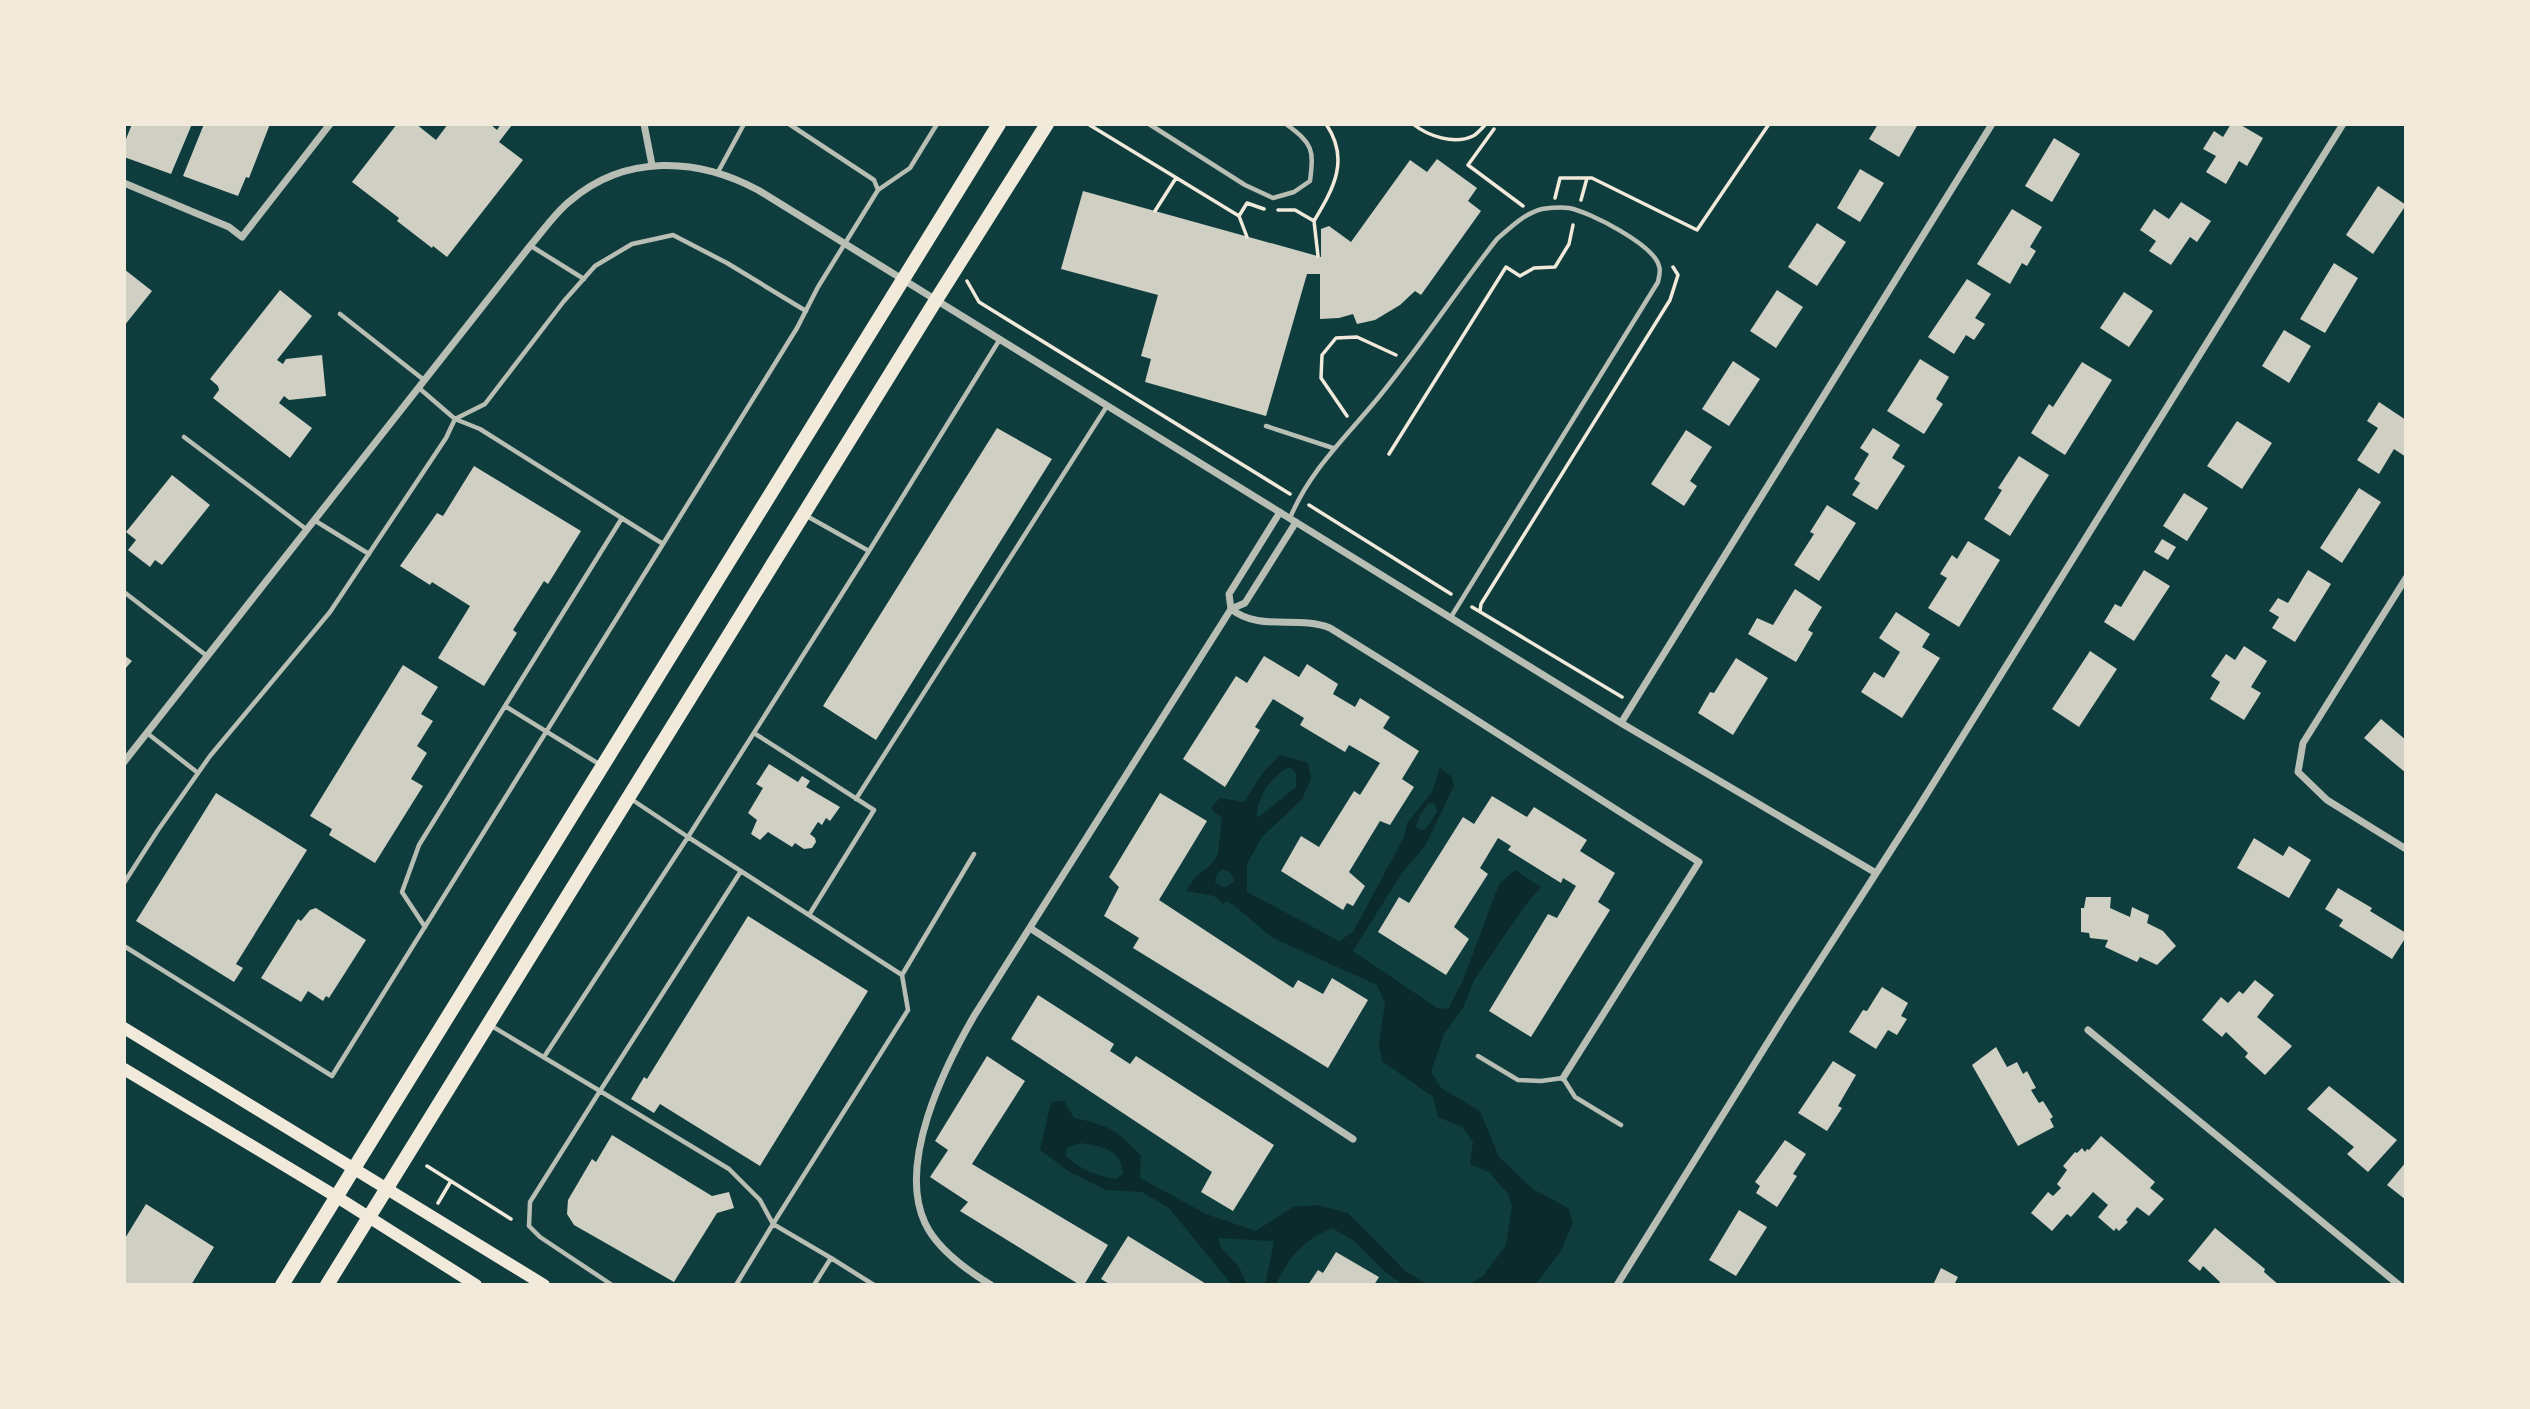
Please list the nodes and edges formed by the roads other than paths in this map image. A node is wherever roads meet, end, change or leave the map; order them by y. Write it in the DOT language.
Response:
graph roads {
  1 [pos="644,124"];
  2 [pos="744,124"];
  3 [pos="789,124"];
  4 [pos="937,124"];
  5 [pos="999,124"];
  6 [pos="1047,124"];
  7 [pos="1149,124"];
  8 [pos="1286,124"];
  9 [pos="1992,124"];
  10 [pos="2343,124"];
  11 [pos="329,125"];
  12 [pos="1158,127"];
  13 [pos="652,165"];
  14 [pos="718,172"];
  15 [pos="124,183"];
  16 [pos="877,190"];
  17 [pos="844,243"];
  18 [pos="530,246"];
  19 [pos="584,279"];
  20 [pos="904,279"];
  21 [pos="936,300"];
  22 [pos="806,311"];
  23 [pos="340,314"];
  24 [pos="1000,339"];
  25 [pos="424,380"];
  26 [pos="418,387"];
  27 [pos="1107,405"];
  28 [pos="455,419"];
  29 [pos="1266,426"];
  30 [pos="184,436"];
  31 [pos="1333,448"];
  32 [pos="1280,512"];
  33 [pos="804,514"];
  34 [pos="622,519"];
  35 [pos="314,520"];
  36 [pos="1293,520"];
  37 [pos="306,529"];
  38 [pos="663,544"];
  39 [pos="869,551"];
  40 [pos="369,554"];
  41 [pos="2406,578"];
  42 [pos="124,592"];
  43 [pos="1231,609"];
  44 [pos="1450,618"];
  45 [pos="206,656"];
  46 [pos="505,706"];
  47 [pos="1621,723"];
  48 [pos="546,731"];
  49 [pos="147,733"];
  50 [pos="754,733"];
  51 [pos="124,762"];
  52 [pos="603,766"];
  53 [pos="198,773"];
  54 [pos="630,798"];
  55 [pos="856,799"];
  56 [pos="688,837"];
  57 [pos="2406,849"];
  58 [pos="974,854"];
  59 [pos="741,871"];
  60 [pos="1876,873"];
  61 [pos="124,883"];
  62 [pos="809,915"];
  63 [pos="425,927"];
  64 [pos="1030,928"];
  65 [pos="124,946"];
  66 [pos="902,975"];
  67 [pos="490,1025"];
  68 [pos="124,1028"];
  69 [pos="2088,1030"];
  70 [pos="1478,1056"];
  71 [pos="544,1057"];
  72 [pos="124,1069"];
  73 [pos="1563,1078"];
  74 [pos="600,1090"];
  75 [pos="1621,1125"];
  76 [pos="1353,1139"];
  77 [pos="354,1169"];
  78 [pos="388,1190"];
  79 [pos="337,1197"];
  80 [pos="370,1218"];
  81 [pos="773,1224"];
  82 [pos="831,1258"];
  83 [pos="282,1285"];
  84 [pos="327,1285"];
  85 [pos="476,1285"];
  86 [pos="544,1285"];
  87 [pos="612,1285"];
  88 [pos="736,1285"];
  89 [pos="814,1285"];
  90 [pos="874,1285"];
  91 [pos="991,1285"];
  92 [pos="1617,1285"];
  93 [pos="2399,1285"];
  1 -- 13 [label="street"];
  2 -- 14 [label="lane"];
  3 -- 16 [label="lane"];
  4 -- 16 [label="lane"];
  5 -- 20 [label="main road"];
  6 -- 21 [label="main road"];
  7 -- 12 [label="lane"];
  8 -- 12 [label="lane"];
  9 -- 47 [label="street"];
  10 -- 60 [label="street"];
  11 -- 15 [label="street"];
  13 -- 14 [label="street"];
  13 -- 18 [label="street"];
  14 -- 17 [label="street"];
  16 -- 17 [label="lane"];
  17 -- 20 [label="street"];
  17 -- 22 [label="lane"];
  18 -- 19 [label="lane"];
  18 -- 25 [label="street"];
  19 -- 22 [label="lane"];
  19 -- 28 [label="lane"];
  20 -- 21 [label="street"];
  20 -- 52 [label="main road"];
  21 -- 24 [label="street"];
  21 -- 33 [label="main road"];
  22 -- 38 [label="lane"];
  23 -- 25 [label="lane"];
  24 -- 27 [label="street"];
  24 -- 39 [label="lane"];
  25 -- 26 [label="street"];
  26 -- 28 [label="lane"];
  26 -- 35 [label="street"];
  27 -- 32 [label="street"];
  27 -- 55 [label="lane"];
  28 -- 34 [label="lane"];
  28 -- 40 [label="lane"];
  29 -- 31 [label="lane"];
  30 -- 37 [label="lane"];
  31 -- 36 [label="lane"];
  31 -- 44 [label="lane"];
  32 -- 36 [label="street"];
  32 -- 43 [label="street"];
  33 -- 39 [label="lane"];
  33 -- 54 [label="main road"];
  34 -- 38 [label="lane"];
  34 -- 46 [label="lane"];
  35 -- 37 [label="street"];
  35 -- 40 [label="lane"];
  36 -- 43 [label="street"];
  36 -- 44 [label="street"];
  37 -- 45 [label="street"];
  38 -- 48 [label="lane"];
  39 -- 50 [label="lane"];
  40 -- 53 [label="lane"];
  41 -- 57 [label="street"];
  42 -- 45 [label="lane"];
  43 -- 64 [label="street"];
  43 -- 73 [label="street"];
  44 -- 47 [label="street"];
  45 -- 49 [label="street"];
  46 -- 48 [label="lane"];
  46 -- 63 [label="lane"];
  47 -- 60 [label="street"];
  48 -- 52 [label="lane"];
  48 -- 63 [label="lane"];
  49 -- 51 [label="street"];
  49 -- 53 [label="lane"];
  50 -- 55 [label="lane"];
  50 -- 56 [label="lane"];
  52 -- 77 [label="main road"];
  53 -- 61 [label="lane"];
  54 -- 56 [label="lane"];
  54 -- 67 [label="main road"];
  55 -- 62 [label="lane"];
  56 -- 59 [label="lane"];
  56 -- 71 [label="lane"];
  58 -- 66 [label="lane"];
  59 -- 62 [label="lane"];
  59 -- 74 [label="lane"];
  60 -- 92 [label="street"];
  62 -- 66 [label="lane"];
  63 -- 65 [label="lane"];
  64 -- 76 [label="street"];
  64 -- 91 [label="street"];
  66 -- 81 [label="lane"];
  67 -- 71 [label="lane"];
  67 -- 78 [label="main road"];
  68 -- 77 [label="main road"];
  69 -- 93 [label="street"];
  70 -- 73 [label="lane"];
  71 -- 74 [label="lane"];
  72 -- 79 [label="main road"];
  73 -- 75 [label="lane"];
  74 -- 81 [label="lane"];
  74 -- 87 [label="lane"];
  77 -- 78 [label="main road"];
  77 -- 79 [label="main road"];
  78 -- 80 [label="main road"];
  78 -- 86 [label="main road"];
  79 -- 80 [label="main road"];
  79 -- 83 [label="main road"];
  80 -- 84 [label="main road"];
  80 -- 85 [label="main road"];
  81 -- 82 [label="lane"];
  81 -- 88 [label="lane"];
  82 -- 89 [label="lane"];
  82 -- 90 [label="lane"];
}
